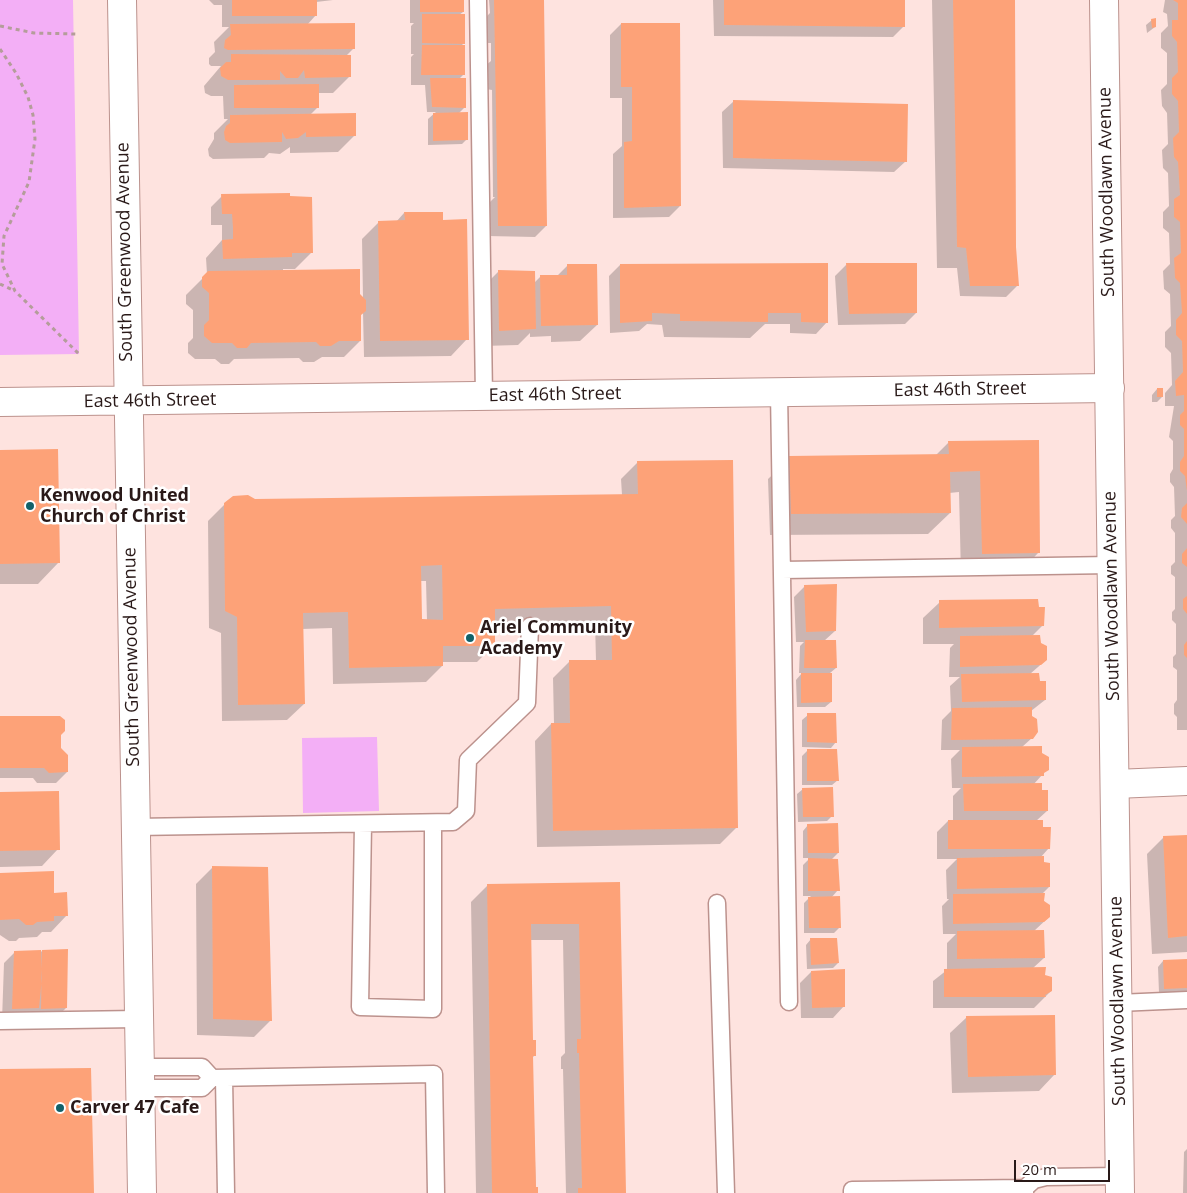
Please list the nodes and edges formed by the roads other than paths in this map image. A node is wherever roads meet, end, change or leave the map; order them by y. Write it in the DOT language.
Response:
graph roads {
  1 [pos="122,0"];
  2 [pos="478,0"];
  3 [pos="1104,0"];
  4 [pos="1110,388"];
  5 [pos="779,392"];
  6 [pos="484,396"];
  7 [pos="127,401"];
  8 [pos="0,402"];
  9 [pos="1112,565"];
  10 [pos="782,570"];
  11 [pos="530,626"];
  12 [pos="1187,781"];
  13 [pos="1115,784"];
  14 [pos="433,822"];
  15 [pos="363,824"];
  16 [pos="135,827"];
  17 [pos="717,903"];
  18 [pos="1187,1000"];
  19 [pos="789,1002"];
  20 [pos="1118,1003"];
  21 [pos="138,1019"];
  22 [pos="0,1021"];
  23 [pos="140,1078"];
  24 [pos="218,1078"];
  25 [pos="1120,1184"];
  26 [pos="1025,1190"];
  27 [pos="142,1193"];
  28 [pos="226,1193"];
  29 [pos="436,1193"];
  30 [pos="726,1193"];
  31 [pos="852,1193"];
  1 -- 7 [label="street, South Greenwood Avenue"];
  2 -- 6 [label="lane"];
  3 -- 4 [label="street, South Woodlawn Avenue"];
  4 -- 5 [label="street, East 46th Street"];
  4 -- 9 [label="street, South Woodlawn Avenue"];
  5 -- 6 [label="street, East 46th Street"];
  5 -- 10 [label="lane"];
  6 -- 7 [label="street, East 46th Street"];
  7 -- 8 [label="street, East 46th Street"];
  7 -- 16 [label="street, South Greenwood Avenue"];
  9 -- 10 [label="lane"];
  9 -- 13 [label="street, South Woodlawn Avenue"];
  10 -- 19 [label="lane"];
  11 -- 14 [label="lane"];
  12 -- 13 [label="street"];
  13 -- 20 [label="street, South Woodlawn Avenue"];
  14 -- 15 [label="lane"];
  14 -- 15 [label="lane"];
  15 -- 16 [label="lane"];
  16 -- 21 [label="street, South Greenwood Avenue"];
  17 -- 30 [label="lane"];
  18 -- 20 [label="lane"];
  20 -- 25 [label="street, South Woodlawn Avenue"];
  21 -- 22 [label="lane"];
  21 -- 23 [label="street, South Greenwood Avenue"];
  23 -- 24 [label="lane"];
  23 -- 27 [label="street, South Greenwood Avenue"];
  24 -- 28 [label="lane"];
  24 -- 29 [label="lane"];
  25 -- 26 [label="lane"];
  26 -- 31 [label="lane"];
}
